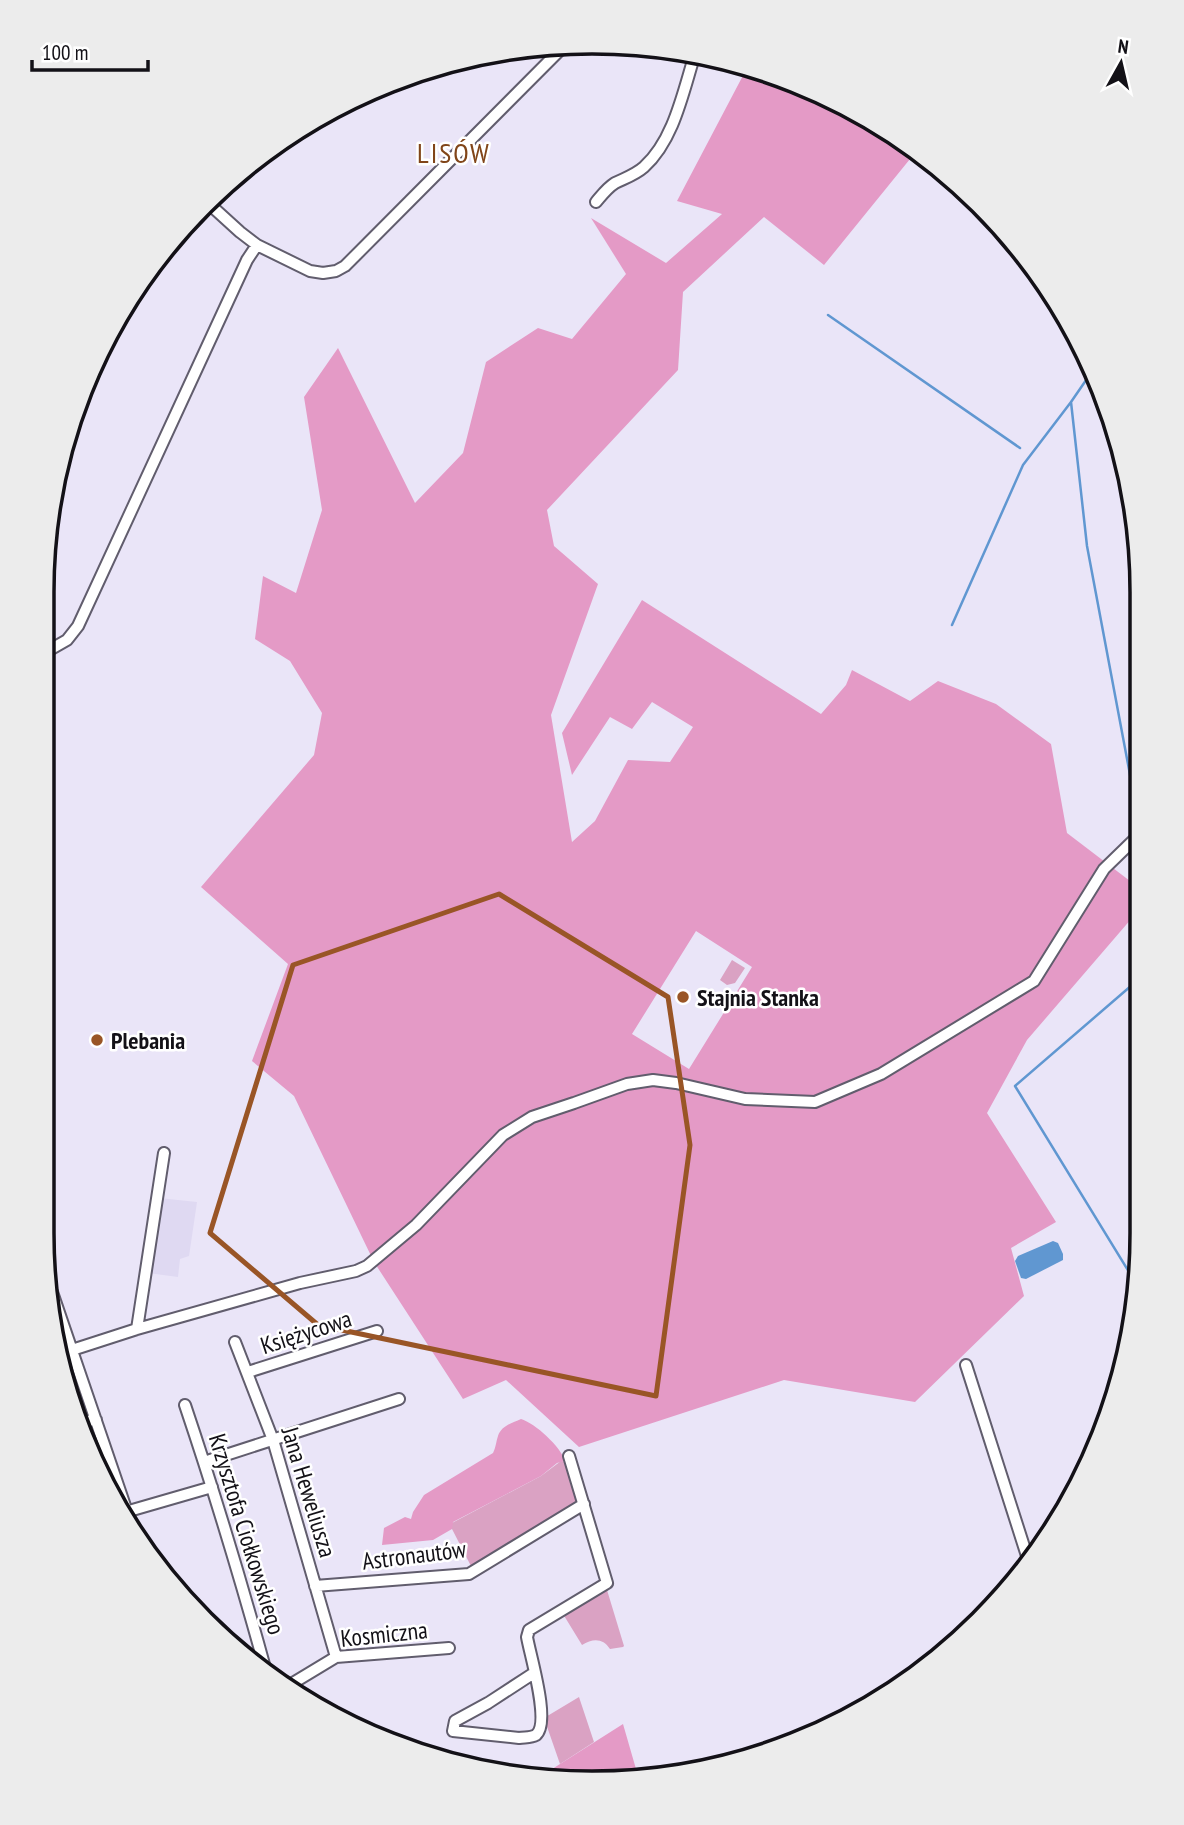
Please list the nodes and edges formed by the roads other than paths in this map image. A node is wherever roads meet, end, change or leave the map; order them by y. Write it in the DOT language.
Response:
graph roads {
  1 [pos="555,55"];
  2 [pos="692,64"];
  3 [pos="596,202"];
  4 [pos="215,209"];
  5 [pos="257,245"];
  6 [pos="54,647"];
  7 [pos="1130,844"];
  8 [pos="164,1153"];
  9 [pos="62,1321"];
  10 [pos="137,1329"];
  11 [pos="377,1331"];
  12 [pos="235,1342"];
  13 [pos="72,1350"];
  14 [pos="966,1365"];
  15 [pos="248,1372"];
  16 [pos="399,1399"];
  17 [pos="185,1405"];
  18 [pos="96,1420"];
  19 [pos="88,1421"];
  20 [pos="273,1440"];
  21 [pos="569,1456"];
  22 [pos="204,1462"];
  23 [pos="115,1480"];
  24 [pos="212,1487"];
  25 [pos="584,1504"];
  26 [pos="132,1511"];
  27 [pos="1025,1551"];
  28 [pos="315,1586"];
  29 [pos="449,1648"];
  30 [pos="336,1657"];
  31 [pos="262,1658"];
  32 [pos="534,1673"];
  33 [pos="295,1682"];
  1 -- 5 [label="street"];
  2 -- 3 [label="street"];
  4 -- 5 [label="street"];
  5 -- 6 [label="street"];
  7 -- 10 [label="street"];
  8 -- 10 [label="street"];
  9 -- 13 [label="street"];
  10 -- 13 [label="street"];
  11 -- 15 [label="street, Księżycowa"];
  12 -- 15 [label="street, Jana Heweliusza"];
  13 -- 18 [label="street"];
  14 -- 27 [label="street"];
  15 -- 20 [label="street, Jana Heweliusza"];
  16 -- 20 [label="street"];
  17 -- 22 [label="street, Krzysztofa Ciołkowskiego"];
  18 -- 19 [label="street"];
  18 -- 23 [label="street"];
  20 -- 22 [label="street"];
  20 -- 28 [label="street, Jana Heweliusza"];
  21 -- 25 [label="street"];
  22 -- 24 [label="street, Krzysztofa Ciołkowskiego"];
  24 -- 26 [label="street"];
  24 -- 31 [label="street, Krzysztofa Ciołkowskiego"];
  25 -- 28 [label="street, Astronautów"];
  25 -- 32 [label="street"];
  28 -- 30 [label="street, Jana Heweliusza"];
  29 -- 30 [label="street, Kosmiczna"];
  30 -- 33 [label="street, Kosmiczna"];
  32 -- 32 [label="street"];
}
